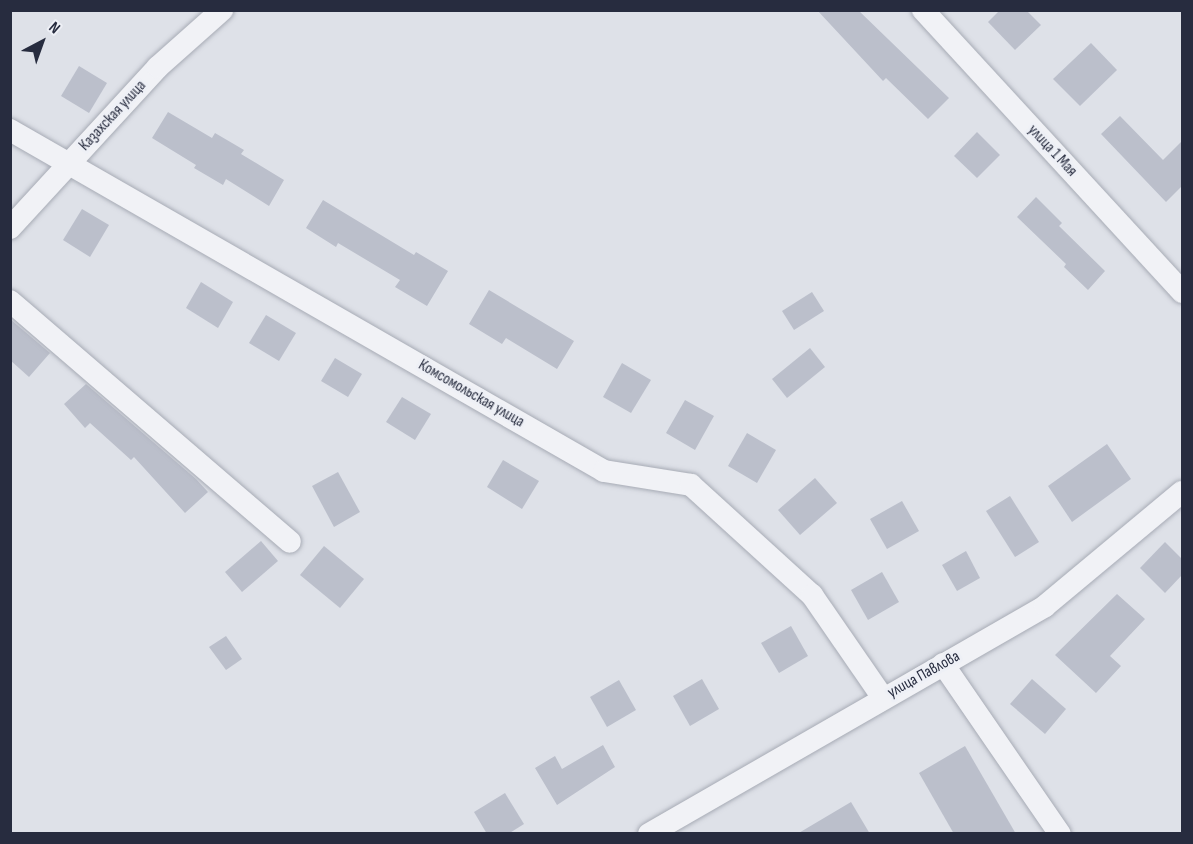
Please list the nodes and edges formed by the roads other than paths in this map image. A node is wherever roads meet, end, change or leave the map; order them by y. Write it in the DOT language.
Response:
graph roads {
  1 [pos="222,10"];
  2 [pos="922,10"];
  3 [pos="10,130"];
  4 [pos="70,163"];
  5 [pos="10,228"];
  6 [pos="1182,292"];
  7 [pos="10,301"];
  8 [pos="1182,492"];
  9 [pos="290,542"];
  10 [pos="943,664"];
  11 [pos="883,698"];
  12 [pos="649,834"];
  13 [pos="1060,834"];
  1 -- 4 [label="street, Казахская улица"];
  2 -- 6 [label="street, улица 1 Мая"];
  3 -- 4 [label="street, Комсомольская улица"];
  4 -- 5 [label="street, Казахская улица"];
  4 -- 11 [label="street, Комсомольская улица"];
  7 -- 9 [label="street"];
  8 -- 10 [label="street, улица Павлова"];
  10 -- 11 [label="street, улица Павлова"];
  10 -- 13 [label="street"];
  11 -- 12 [label="street, улица Павлова"];
}
